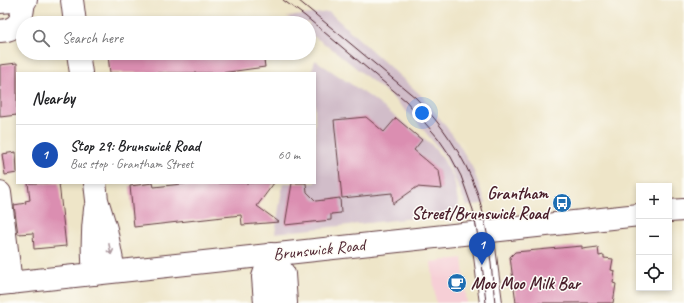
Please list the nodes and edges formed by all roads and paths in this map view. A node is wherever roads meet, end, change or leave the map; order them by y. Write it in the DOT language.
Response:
graph roads {
  1 [pos="25,0"];
  2 [pos="0,2"];
  3 [pos="22,16"];
  4 [pos="16,25"];
  5 [pos="0,31"];
  6 [pos="79,60"];
  7 [pos="81,72"];
  8 [pos="96,192"];
  9 [pos="0,194"];
  10 [pos="684,210"];
  11 [pos="672,211"];
  12 [pos="636,215"];
  13 [pos="482,232"];
  14 [pos="271,254"];
  15 [pos="104,273"];
  16 [pos="5,283"];
  17 [pos="264,303"];
  18 [pos="286,303"];
  19 [pos="491,303"];
  1 -- 2 [label="main road"];
  1 -- 3 [label="main road"];
  4 -- 5 [label="main road"];
  6 -- 7 [label="main road"];
  8 -- 15 [label="main road"];
  9 -- 16 [label="main road"];
  10 -- 11 [label="main road"];
  12 -- 13 [label="main road, Brunswick Road"];
  13 -- 14 [label="main road, Brunswick Road"];
  13 -- 19 [label="main road"];
  14 -- 15 [label="main road, Brunswick Road"];
  14 -- 17 [label="main road"];
  14 -- 18 [label="main road"];
  15 -- 16 [label="main road, Brunswick Road"];
}
